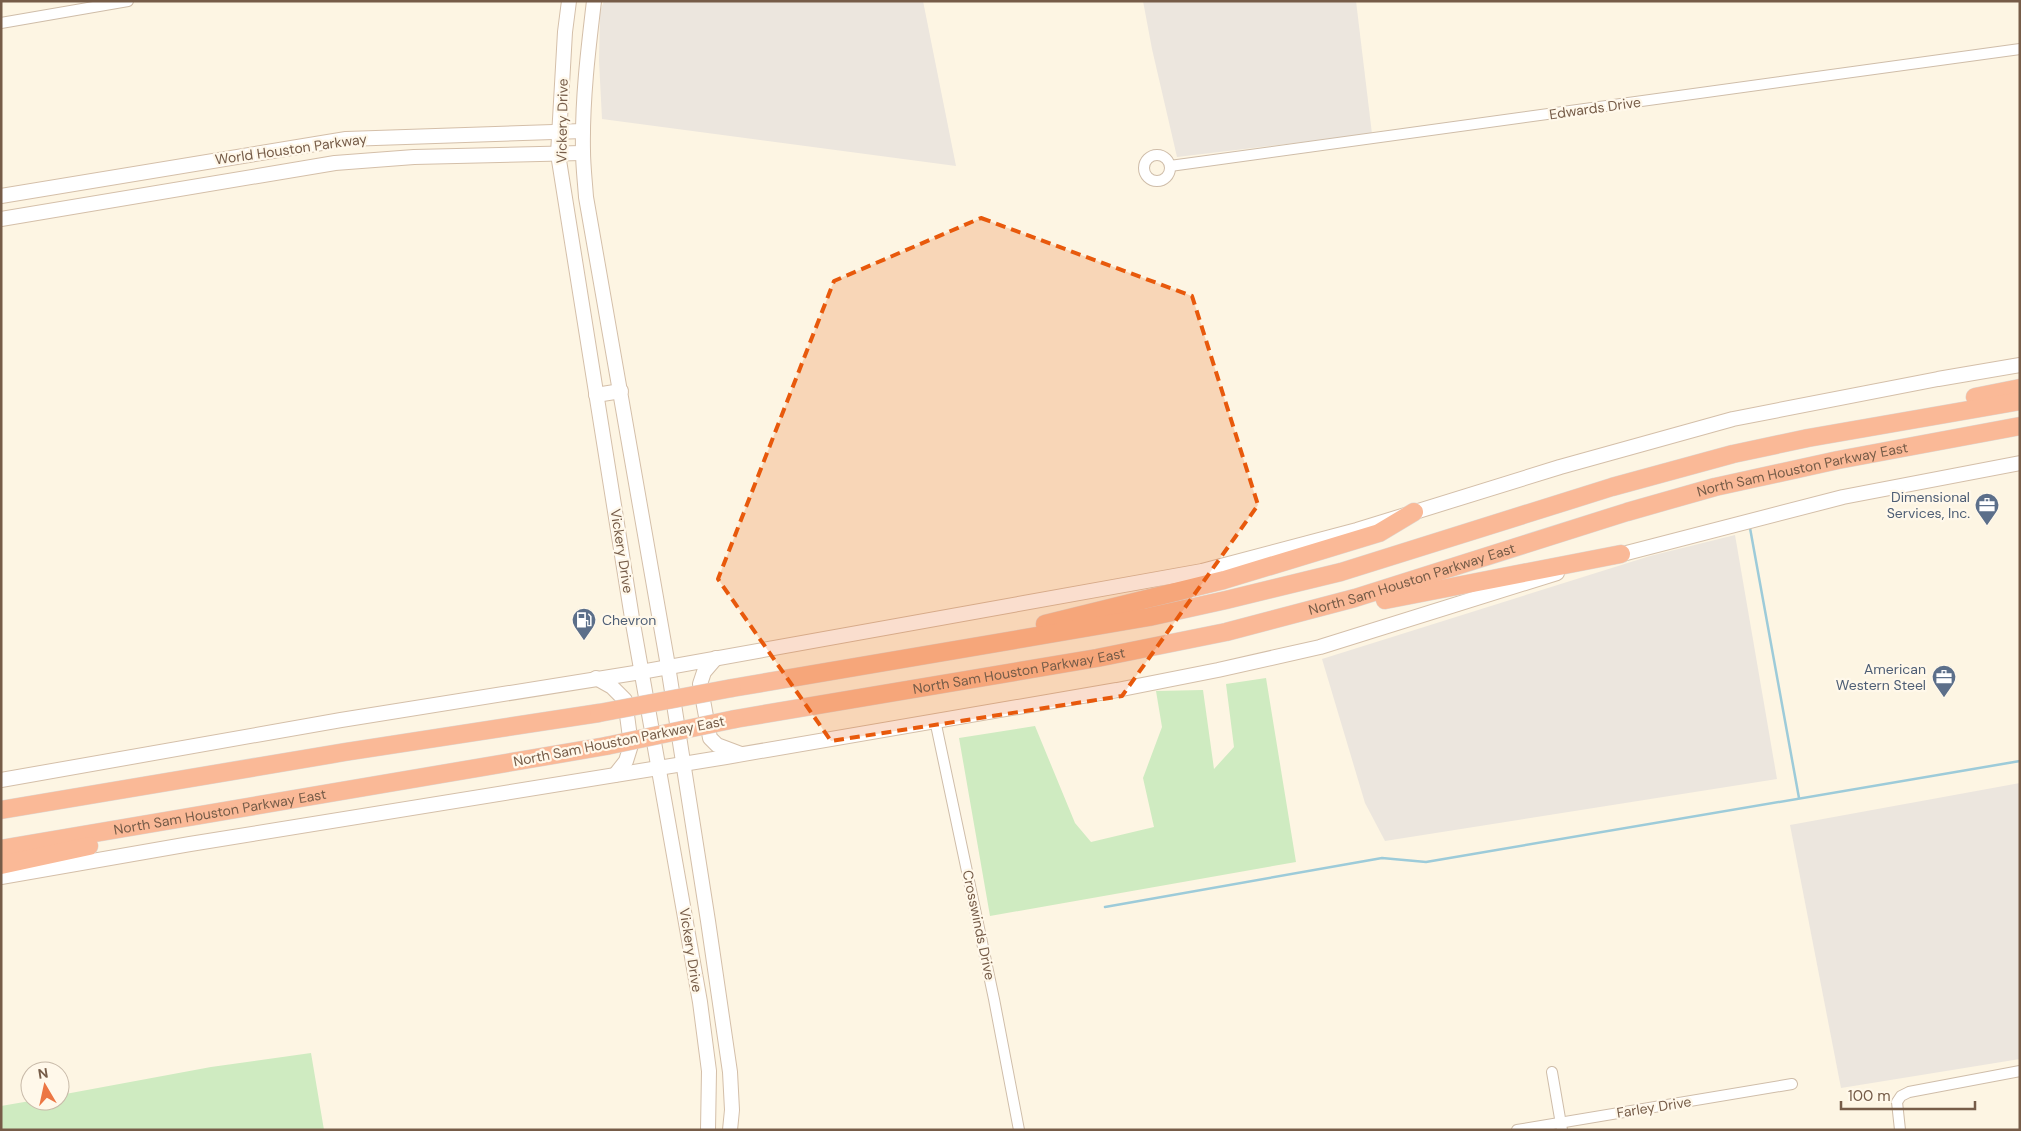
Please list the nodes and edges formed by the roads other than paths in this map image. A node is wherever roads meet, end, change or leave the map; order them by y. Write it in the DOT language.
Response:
graph roads {
  1 [pos="128,1"];
  2 [pos="568,1"];
  3 [pos="594,1"];
  4 [pos="1,23"];
  5 [pos="2020,49"];
  6 [pos="583,131"];
  7 [pos="559,132"];
  8 [pos="412,136"];
  9 [pos="281,149"];
  10 [pos="582,152"];
  11 [pos="558,154"];
  12 [pos="414,157"];
  13 [pos="1170,166"];
  14 [pos="284,170"];
  15 [pos="117,176"];
  16 [pos="1,196"];
  17 [pos="121,198"];
  18 [pos="1,219"];
  19 [pos="598,258"];
  20 [pos="576,262"];
  21 [pos="2020,365"];
  22 [pos="2020,388"];
  23 [pos="621,391"];
  24 [pos="596,395"];
  25 [pos="2020,401"];
  26 [pos="2020,426"];
  27 [pos="2020,437"];
  28 [pos="1772,445"];
  29 [pos="1838,460"];
  30 [pos="2020,463"];
  31 [pos="1414,512"];
  32 [pos="1621,554"];
  33 [pos="1264,623"];
  34 [pos="917,657"];
  35 [pos="716,658"];
  36 [pos="668,666"];
  37 [pos="641,672"];
  38 [pos="596,678"];
  39 [pos="935,720"];
  40 [pos="742,754"];
  41 [pos="683,763"];
  42 [pos="660,767"];
  43 [pos="616,775"];
  44 [pos="1,780"];
  45 [pos="378,786"];
  46 [pos="2,810"];
  47 [pos="1,849"];
  48 [pos="1,866"];
  49 [pos="1,877"];
  50 [pos="708,921"];
  51 [pos="687,923"];
  52 [pos="2020,1071"];
  53 [pos="1552,1072"];
  54 [pos="1792,1084"];
  55 [pos="1562,1126"];
  56 [pos="708,1130"];
  57 [pos="730,1130"];
  58 [pos="1019,1130"];
  59 [pos="1516,1130"];
  60 [pos="1900,1130"];
  1 -- 4 [label="street"];
  2 -- 7 [label="main road, Vickery Drive"];
  3 -- 6 [label="main road, Vickery Drive"];
  5 -- 13 [label="street, Edwards Drive"];
  6 -- 7 [label="main road, World Houston Parkway"];
  6 -- 10 [label="main road, Vickery Drive"];
  7 -- 8 [label="main road, World Houston Parkway"];
  7 -- 11 [label="main road, Vickery Drive"];
  8 -- 9 [label="main road, World Houston Parkway"];
  8 -- 12 [label="main road"];
  9 -- 14 [label="main road"];
  9 -- 15 [label="main road, World Houston Parkway"];
  10 -- 11 [label="main road, World Houston Parkway"];
  10 -- 19 [label="main road, Vickery Drive"];
  11 -- 12 [label="main road, World Houston Parkway"];
  11 -- 20 [label="main road, Vickery Drive"];
  12 -- 14 [label="main road, World Houston Parkway"];
  14 -- 17 [label="main road, World Houston Parkway"];
  15 -- 16 [label="main road, World Houston Parkway"];
  15 -- 17 [label="main road"];
  17 -- 18 [label="main road, World Houston Parkway"];
  19 -- 20 [label="main road"];
  19 -- 23 [label="main road, Vickery Drive"];
  20 -- 24 [label="main road, Vickery Drive"];
  21 -- 31 [label="main road"];
  22 -- 28 [label="highway"];
  23 -- 24 [label="main road"];
  23 -- 36 [label="main road, Vickery Drive"];
  24 -- 37 [label="main road, Vickery Drive"];
  25 -- 28 [label="highway, North Sam Houston Parkway East"];
  26 -- 29 [label="highway, North Sam Houston Parkway East"];
  27 -- 29 [label="highway"];
  28 -- 34 [label="highway, North Sam Houston Parkway East"];
  29 -- 33 [label="highway, North Sam Houston Parkway East"];
  30 -- 32 [label="main road, North Sam Houston Parkway East"];
  31 -- 34 [label="highway"];
  31 -- 35 [label="main road"];
  32 -- 33 [label="highway"];
  32 -- 39 [label="main road, North Sam Houston Parkway East"];
  33 -- 45 [label="highway, North Sam Houston Parkway East, bridge"];
  34 -- 46 [label="highway, North Sam Houston Parkway East, bridge"];
  35 -- 36 [label="main road"];
  35 -- 40 [label="main road"];
  36 -- 37 [label="main road"];
  36 -- 41 [label="main road, Vickery Drive"];
  37 -- 38 [label="main road"];
  37 -- 42 [label="main road, Vickery Drive"];
  38 -- 43 [label="main road"];
  38 -- 44 [label="main road"];
  39 -- 40 [label="main road, North Sam Houston Parkway East"];
  39 -- 58 [label="street, Crosswinds Drive"];
  40 -- 41 [label="main road, North Sam Houston Parkway East"];
  41 -- 42 [label="main road, North Sam Houston Parkway East"];
  41 -- 50 [label="main road, Vickery Drive"];
  42 -- 43 [label="main road, North Sam Houston Parkway East"];
  42 -- 51 [label="main road, Vickery Drive"];
  43 -- 49 [label="main road, North Sam Houston Parkway East"];
  45 -- 47 [label="highway, North Sam Houston Parkway East"];
  45 -- 48 [label="highway"];
  50 -- 51 [label="main road"];
  50 -- 57 [label="main road, Vickery Drive"];
  51 -- 56 [label="main road, Vickery Drive"];
  52 -- 60 [label="street"];
  53 -- 55 [label="street"];
  54 -- 55 [label="street, Farley Drive"];
  55 -- 59 [label="street, Farley Drive"];
}
